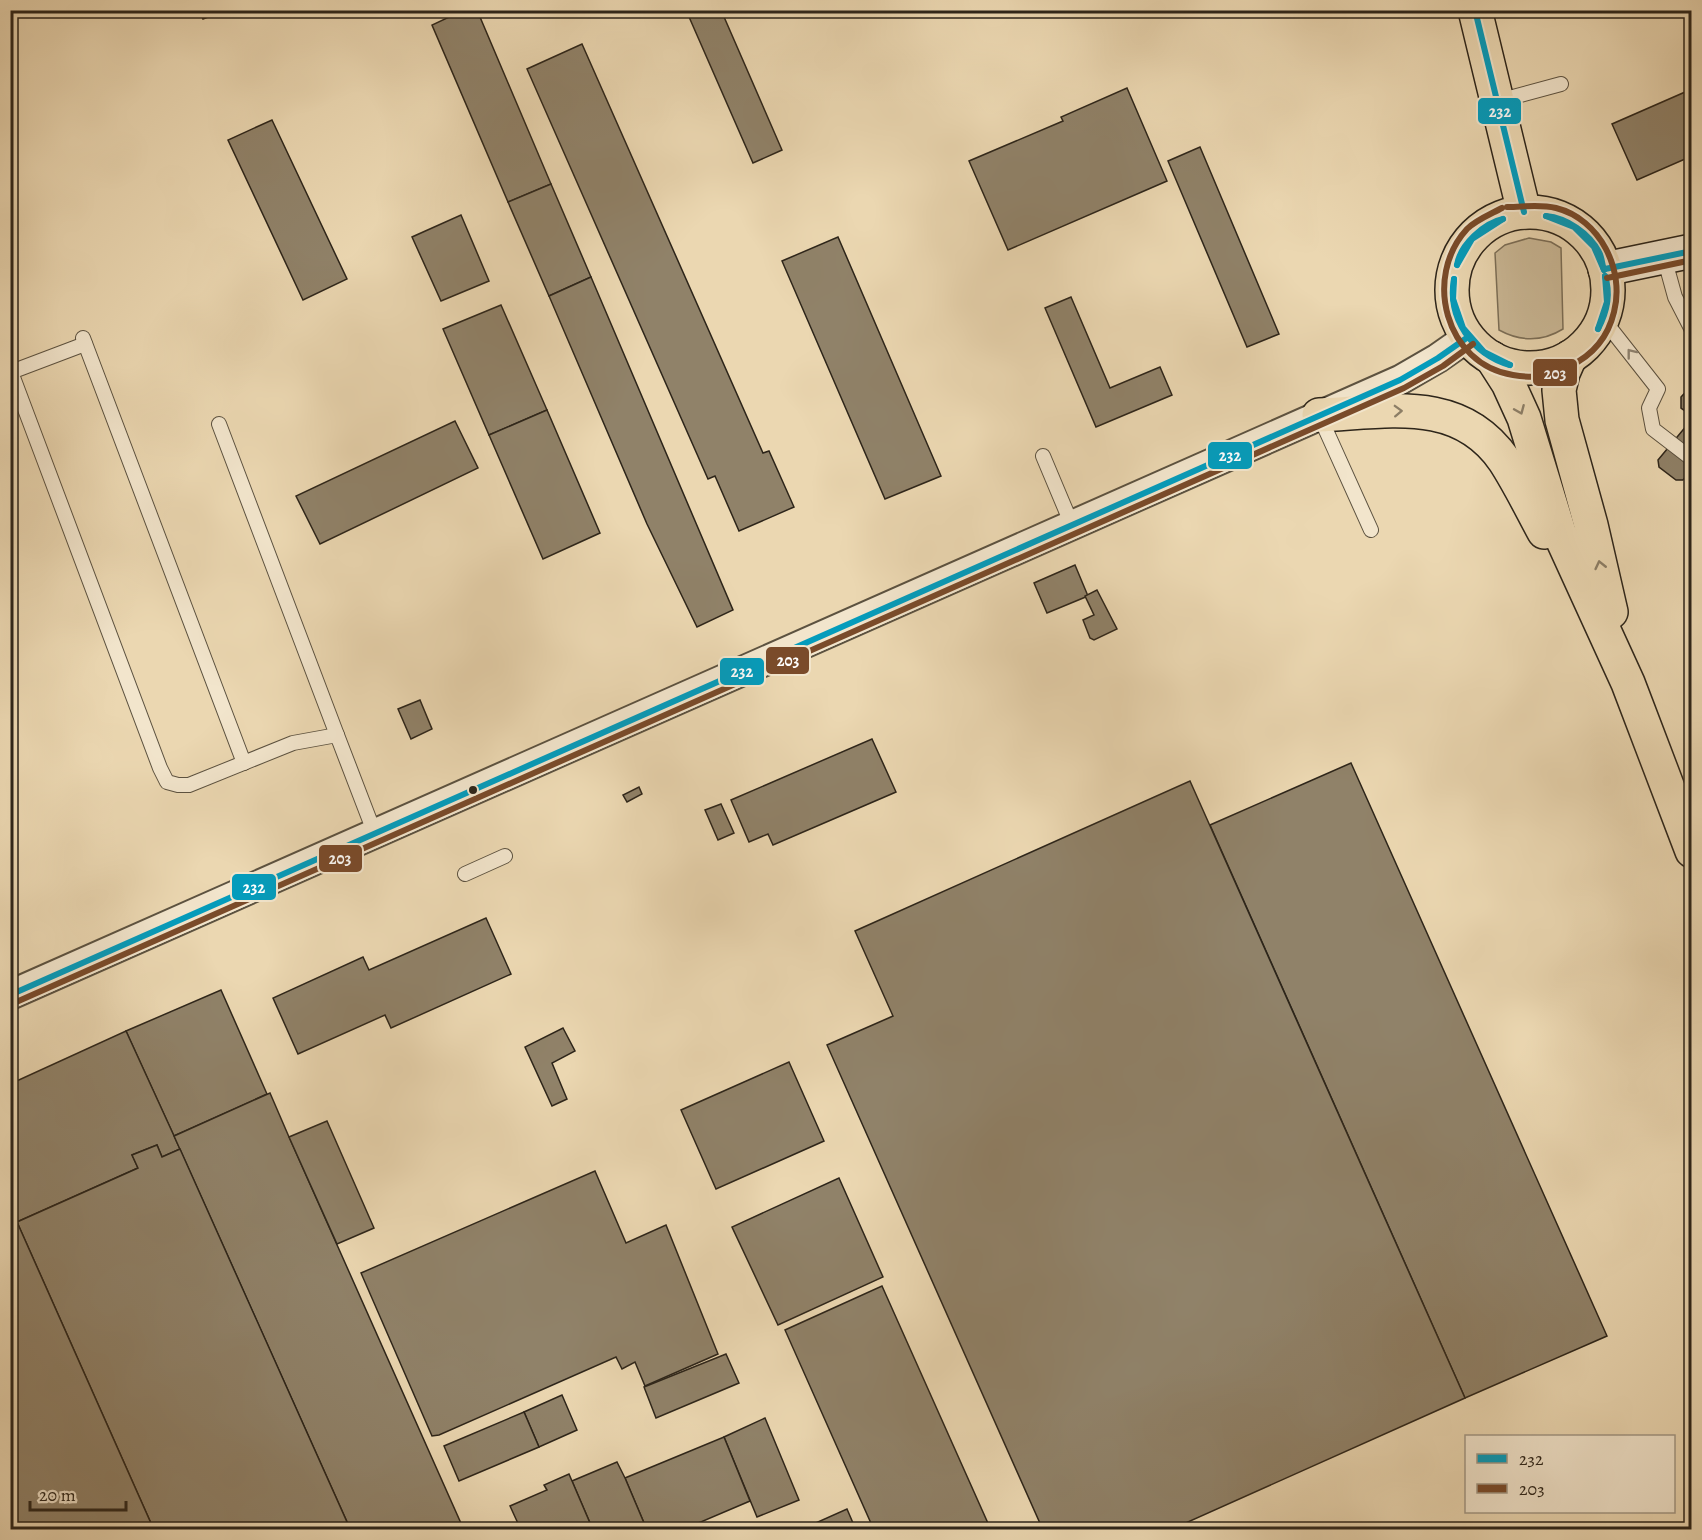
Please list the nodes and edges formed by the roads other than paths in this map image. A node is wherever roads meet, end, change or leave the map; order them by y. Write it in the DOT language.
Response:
graph roads {
  1 [pos="1474,10"];
  2 [pos="1561,84"];
  3 [pos="1498,101"];
  4 [pos="1524,212"];
  5 [pos="1678,254"];
  6 [pos="1605,269"];
  7 [pos="1603,319"];
  8 [pos="1692,330"];
  9 [pos="1468,337"];
  10 [pos="1570,357"];
  11 [pos="1492,358"];
  12 [pos="1319,415"];
  13 [pos="219,424"];
  14 [pos="1043,456"];
  15 [pos="1692,459"];
  16 [pos="1072,525"];
  17 [pos="1371,530"];
  18 [pos="1628,683"];
  19 [pos="337,735"];
  20 [pos="244,763"];
  21 [pos="375,834"];
  22 [pos="1692,851"];
  23 [pos="505,856"];
  24 [pos="465,874"];
  25 [pos="10,995"];
  1 -- 3 [label="main road"];
  2 -- 3 [label="lane"];
  3 -- 4 [label="main road"];
  4 -- 6 [label="main road"];
  4 -- 9 [label="main road"];
  5 -- 6 [label="street"];
  5 -- 8 [label="lane"];
  6 -- 7 [label="main road"];
  7 -- 10 [label="main road"];
  15 -- 7 [label="lane, one-way"];
  9 -- 11 [label="main road"];
  9 -- 12 [label="street"];
  10 -- 11 [label="main road"];
  18 -- 10 [label="main road, one-way"];
  11 -- 18 [label="main road, one-way"];
  12 -- 16 [label="street"];
  12 -- 17 [label="lane"];
  12 -- 18 [label="main road, one-way"];
  13 -- 19 [label="lane"];
  14 -- 16 [label="lane"];
  16 -- 21 [label="street"];
  18 -- 22 [label="main road"];
  19 -- 20 [label="lane"];
  19 -- 21 [label="lane"];
  20 -- 20 [label="lane"];
  21 -- 25 [label="street"];
  23 -- 24 [label="lane"];
}
